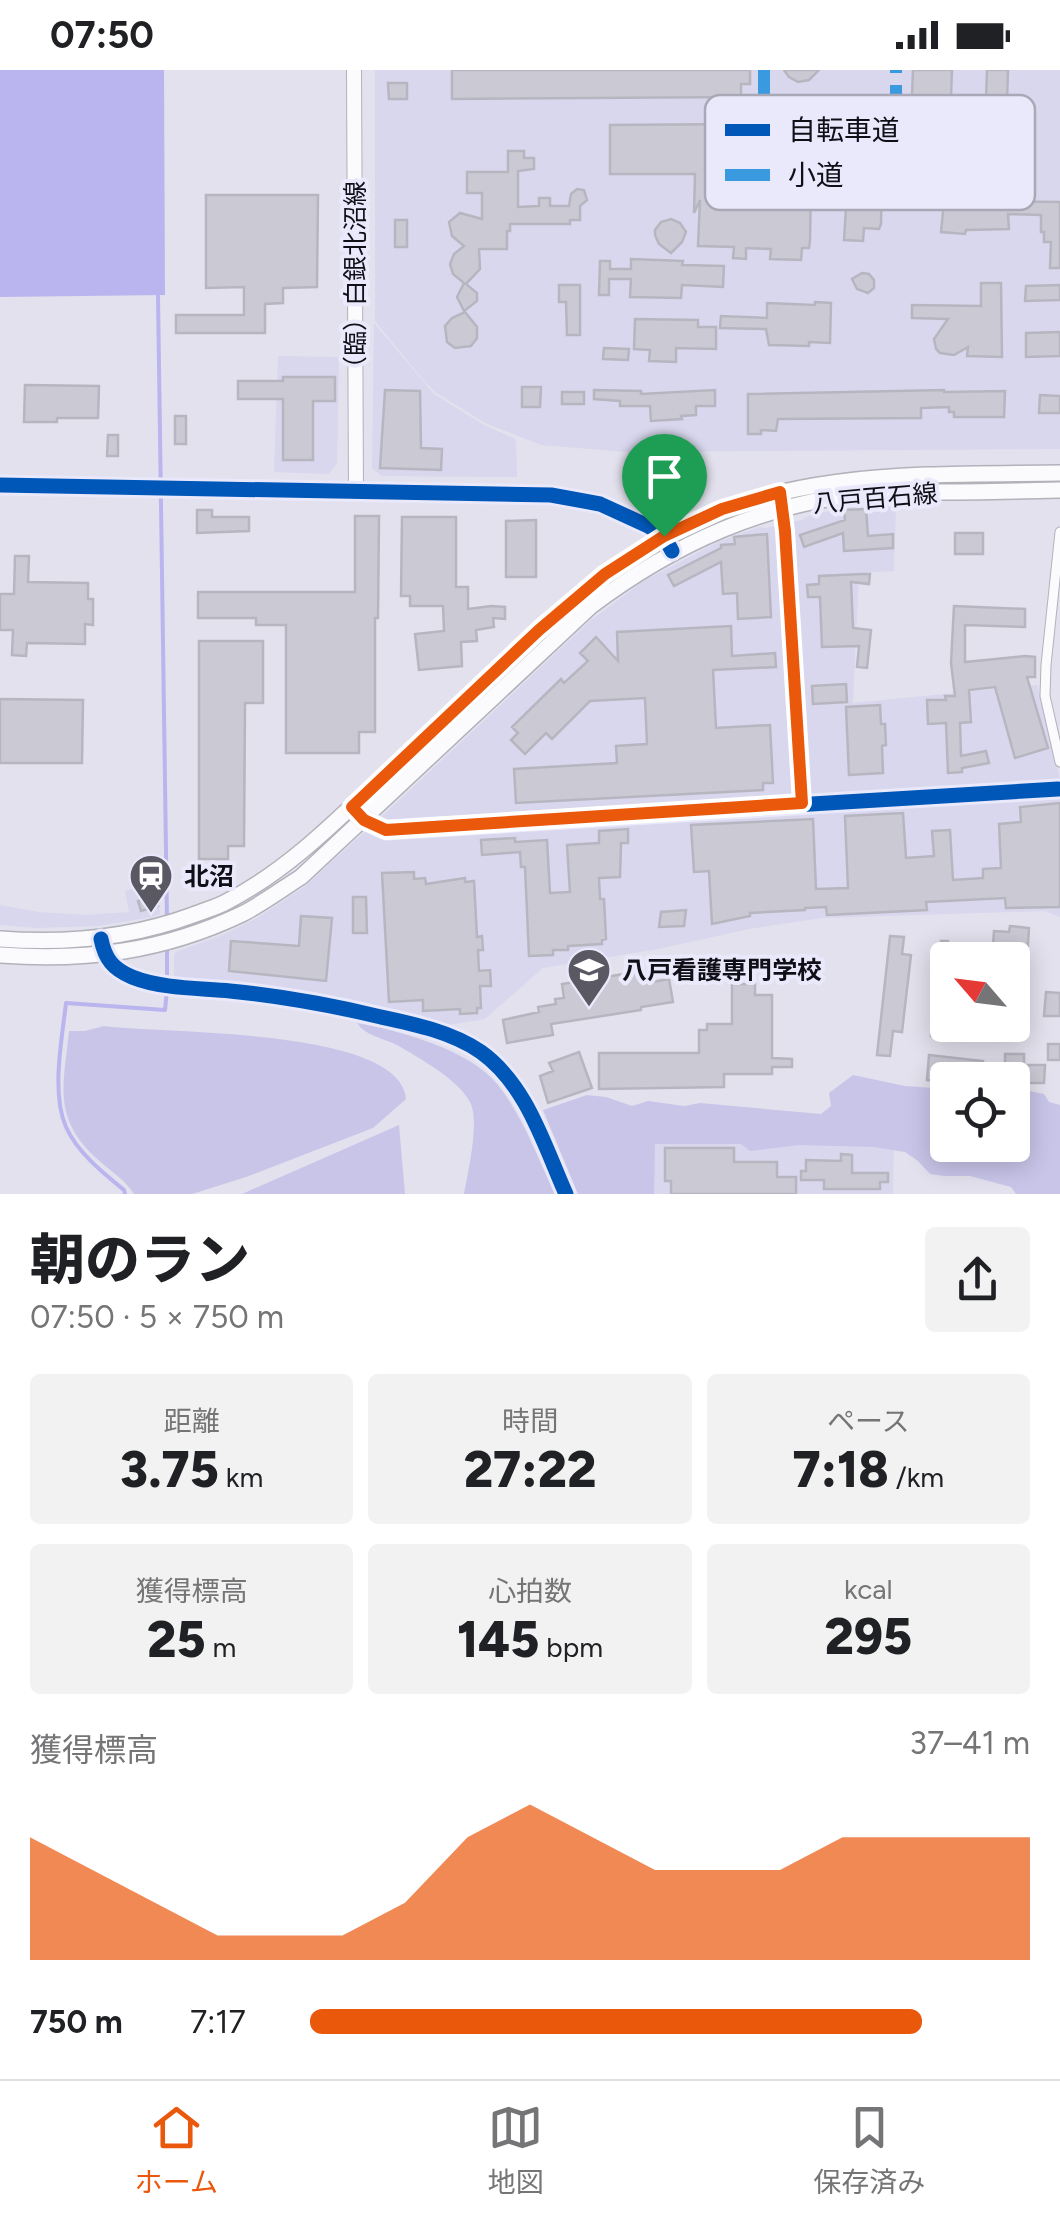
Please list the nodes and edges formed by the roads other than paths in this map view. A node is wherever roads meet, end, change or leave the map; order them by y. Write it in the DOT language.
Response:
graph roads {
  1 [pos="354,70"];
  2 [pos="1060,472"];
  3 [pos="0,484"];
  4 [pos="1060,490"];
  5 [pos="356,492"];
  6 [pos="780,492"];
  7 [pos="783,510"];
  8 [pos="1060,532"];
  9 [pos="664,536"];
  10 [pos="672,551"];
  11 [pos="1060,762"];
  12 [pos="1058,789"];
  13 [pos="802,803"];
  14 [pos="352,807"];
  15 [pos="364,820"];
  16 [pos="0,939"];
  17 [pos="102,947"];
  18 [pos="0,955"];
  19 [pos="566,1194"];
  1 -- 5 [label="street, （臨）白銀北沼線"];
  2 -- 6 [label="main road, 八戸百石線"];
  3 -- 5 [label="street"];
  4 -- 7 [label="main road, 八戸百石線"];
  5 -- 9 [label="street"];
  6 -- 7 [label="street"];
  6 -- 9 [label="main road, 八戸百石線"];
  7 -- 10 [label="main road, 八戸百石線"];
  7 -- 13 [label="street"];
  8 -- 11 [label="street"];
  9 -- 10 [label="street"];
  9 -- 14 [label="main road, 八戸百石線"];
  10 -- 15 [label="main road, 八戸百石線"];
  12 -- 13 [label="street"];
  13 -- 15 [label="street"];
  14 -- 15 [label="street"];
  14 -- 17 [label="main road, 八戸百石線"];
  15 -- 17 [label="main road, 八戸百石線"];
  16 -- 17 [label="main road, 八戸百石線"];
  17 -- 18 [label="main road, 八戸百石線"];
  17 -- 19 [label="street"];
}
